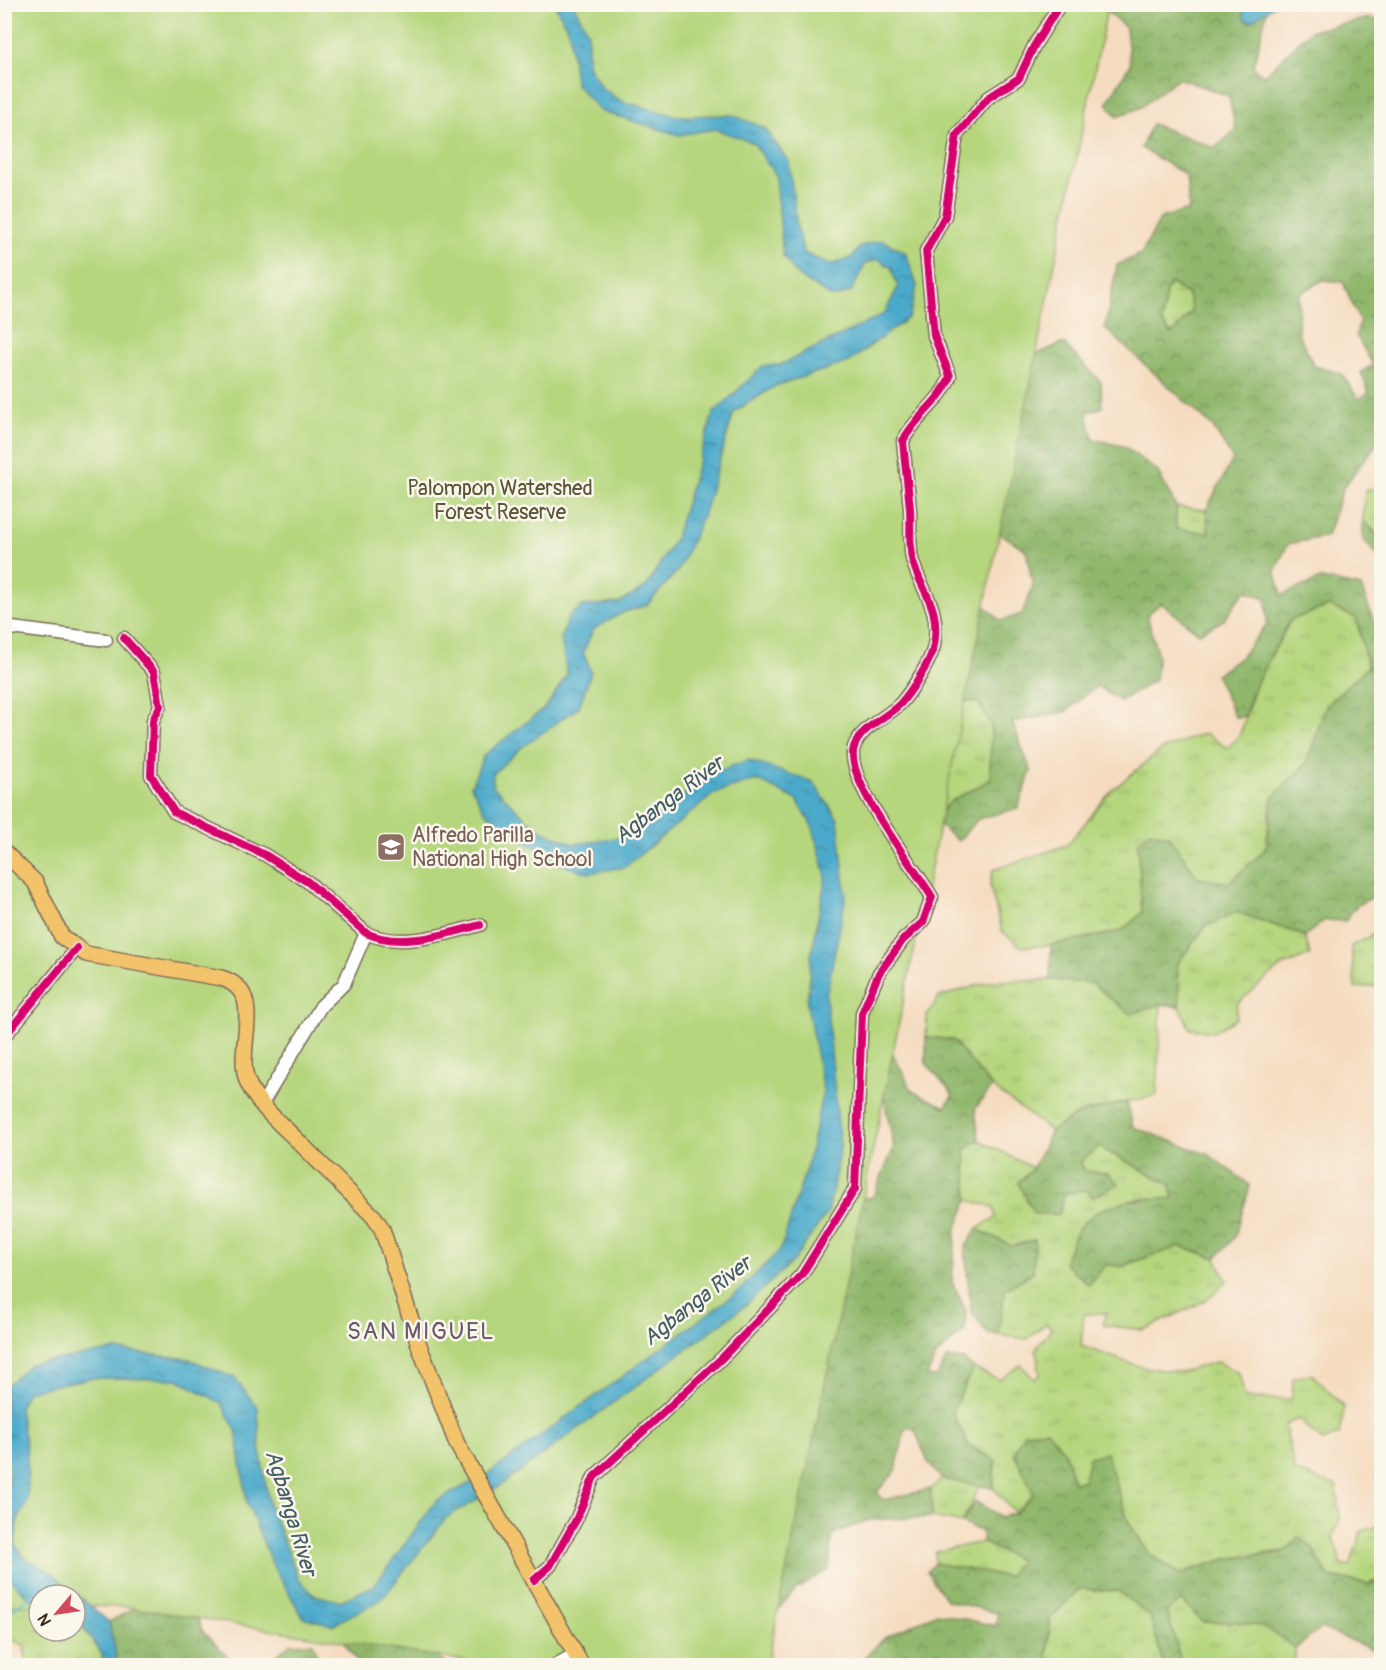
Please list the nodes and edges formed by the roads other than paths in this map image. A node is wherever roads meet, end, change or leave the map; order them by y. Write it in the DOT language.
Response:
graph roads {
  1 [pos="1060,4"];
  2 [pos="4,627"];
  3 [pos="124,638"];
  4 [pos="106,640"];
  5 [pos="4,852"];
  6 [pos="480,925"];
  7 [pos="366,933"];
  8 [pos="77,948"];
  9 [pos="4,1037"];
  10 [pos="262,1104"];
  11 [pos="534,1580"];
  12 [pos="578,1660"];
  13 [pos="554,1665"];
  1 -- 11 [label="street"];
  2 -- 4 [label="street"];
  3 -- 7 [label="street"];
  5 -- 8 [label="main road"];
  6 -- 7 [label="street"];
  7 -- 10 [label="street"];
  8 -- 9 [label="street"];
  8 -- 10 [label="main road"];
  10 -- 11 [label="main road"];
  11 -- 12 [label="main road"];
  12 -- 13 [label="street"];
}
